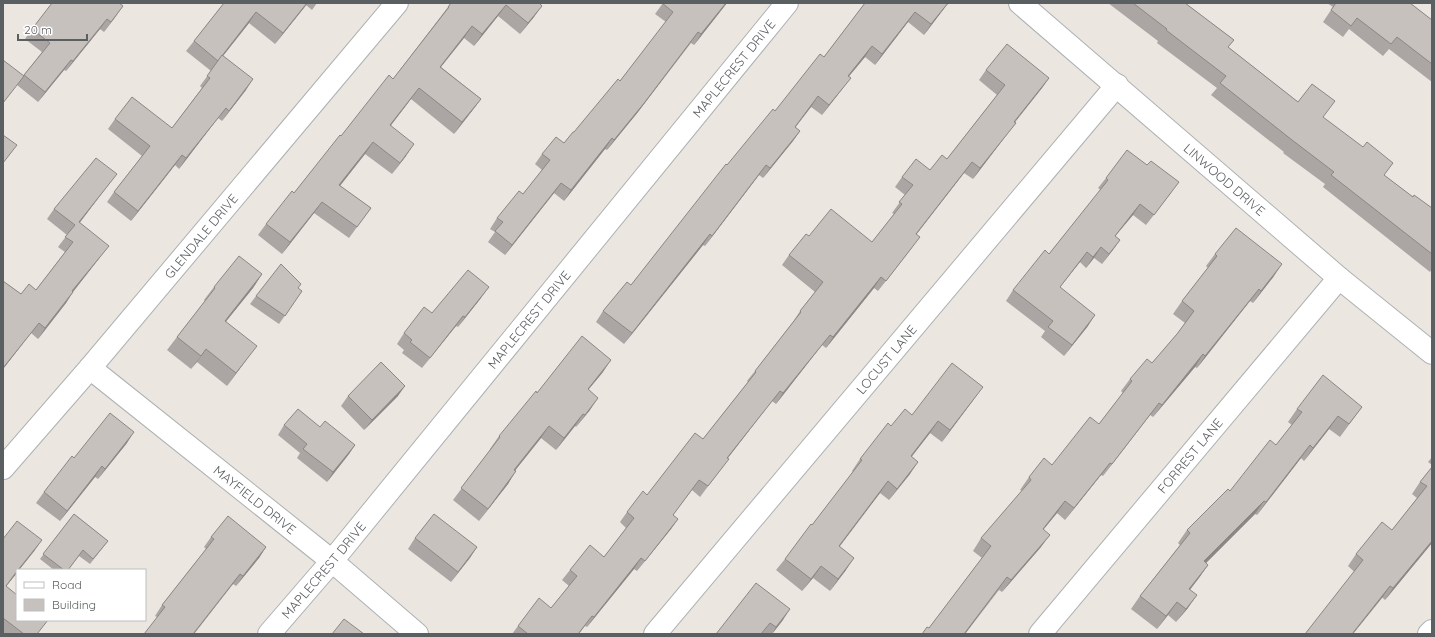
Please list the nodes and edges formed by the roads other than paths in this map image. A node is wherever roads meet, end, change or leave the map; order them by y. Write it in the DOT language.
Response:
graph roads {
  1 [pos="397,3"];
  2 [pos="787,3"];
  3 [pos="1020,3"];
  4 [pos="1117,85"];
  5 [pos="1339,278"];
  6 [pos="1432,353"];
  7 [pos="90,368"];
  8 [pos="3,468"];
  9 [pos="332,561"];
  10 [pos="1432,631"];
  11 [pos="269,634"];
  12 [pos="417,634"];
  13 [pos="655,634"];
  14 [pos="1040,634"];
  15 [pos="1429,634"];
  1 -- 7 [label="street, GLENDALE DRIVE"];
  2 -- 9 [label="street, MAPLECREST DRIVE"];
  3 -- 4 [label="street, LINWOOD DRIVE"];
  4 -- 5 [label="street, LINWOOD DRIVE"];
  4 -- 13 [label="street, LOCUST LANE"];
  5 -- 6 [label="street, LINWOOD DRIVE"];
  5 -- 14 [label="street, FORREST LANE"];
  7 -- 8 [label="street, GLENDALE DRIVE"];
  7 -- 9 [label="street, MAYFIELD DRIVE"];
  9 -- 11 [label="street, MAPLECREST DRIVE"];
  9 -- 12 [label="street, MAYFIELD DRIVE"];
  10 -- 15 [label="street"];
}
